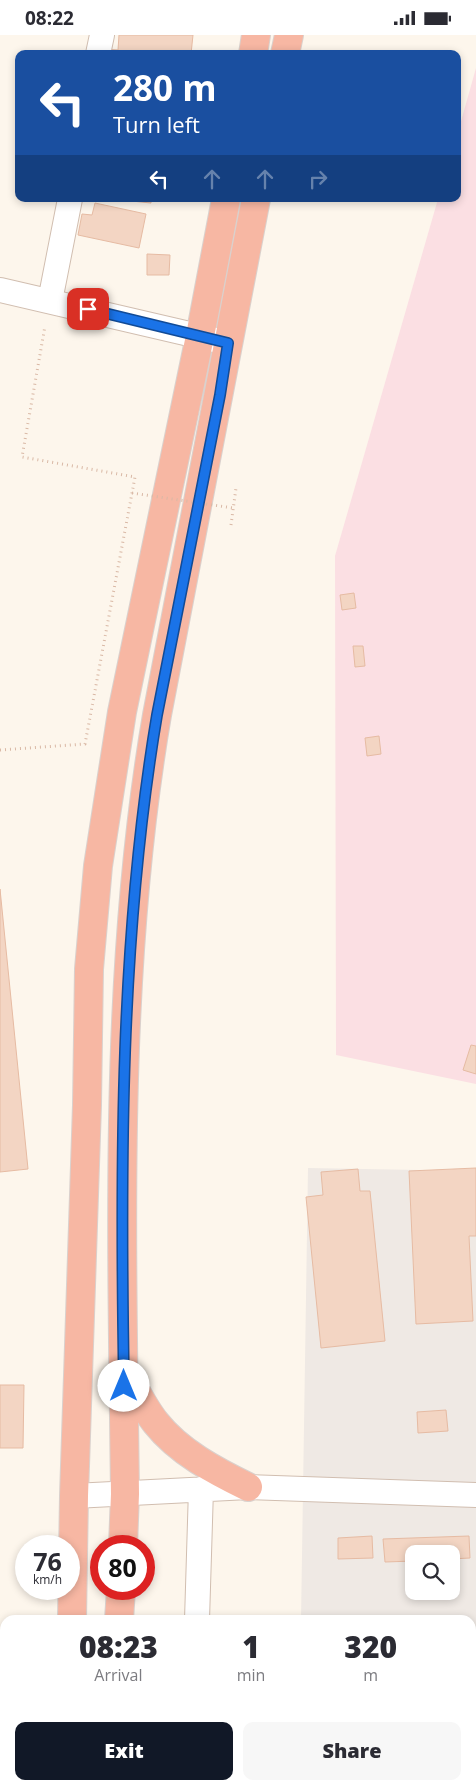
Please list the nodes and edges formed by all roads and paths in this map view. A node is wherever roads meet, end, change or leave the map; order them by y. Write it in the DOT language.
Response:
graph roads {
  1 [pos="102,35"];
  2 [pos="256,35"];
  3 [pos="289,35"];
  4 [pos="99,50"];
  5 [pos="254,50"];
  6 [pos="286,50"];
  7 [pos="69,202"];
  8 [pos="225,202"];
  9 [pos="255,202"];
  10 [pos="0,290"];
  11 [pos="50,301"];
  12 [pos="200,336"];
  13 [pos="228,343"];
  14 [pos="236,488"];
  15 [pos="132,493"];
  16 [pos="233,509"];
  17 [pos="231,525"];
  18 [pos="0,750"];
  19 [pos="123,1368"];
  20 [pos="248,1487"];
  21 [pos="202,1489"];
  22 [pos="125,1494"];
  23 [pos="476,1495"];
  24 [pos="74,1496"];
  25 [pos="123,1535"];
  26 [pos="120,1600"];
  27 [pos="72,1615"];
  28 [pos="119,1615"];
  29 [pos="197,1615"];
  1 -- 4 [label="street"];
  2 -- 5 [label="highway"];
  3 -- 6 [label="highway"];
  7 -- 11 [label="street"];
  8 -- 12 [label="highway"];
  9 -- 13 [label="highway"];
  10 -- 11 [label="street"];
  11 -- 12 [label="street"];
  11 -- 15 [label="path"];
  12 -- 13 [label="street"];
  12 -- 24 [label="highway"];
  13 -- 19 [label="highway"];
  14 -- 16 [label="path"];
  15 -- 16 [label="path, bridge"];
  15 -- 18 [label="path"];
  16 -- 17 [label="path"];
  19 -- 20 [label="highway"];
  19 -- 22 [label="highway"];
  20 -- 21 [label="street"];
  20 -- 23 [label="street"];
  21 -- 22 [label="street"];
  21 -- 29 [label="street"];
  22 -- 24 [label="street"];
  22 -- 25 [label="highway"];
  24 -- 27 [label="highway"];
  26 -- 28 [label="highway"];
}
